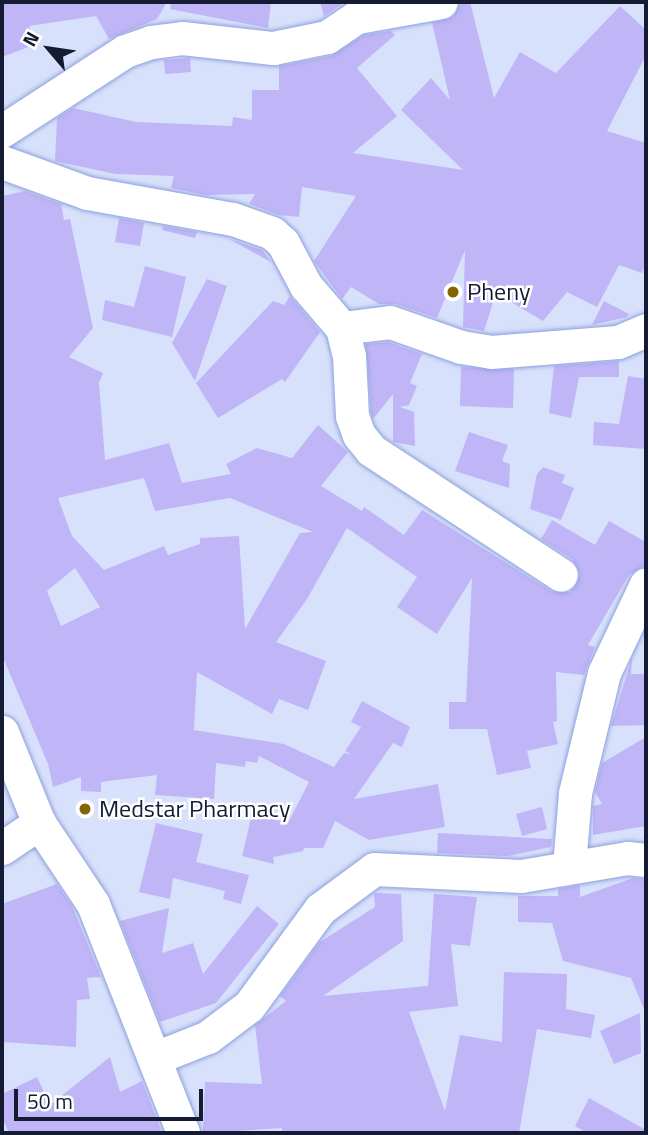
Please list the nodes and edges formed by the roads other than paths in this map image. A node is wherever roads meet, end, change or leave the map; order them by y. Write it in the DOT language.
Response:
graph roads {
  1 [pos="440,2"];
  2 [pos="2,131"];
  3 [pos="2,162"];
  4 [pos="342,328"];
  5 [pos="646,330"];
  6 [pos="561,575"];
  7 [pos="646,584"];
  8 [pos="2,732"];
  9 [pos="39,823"];
  10 [pos="2,848"];
  11 [pos="646,860"];
  12 [pos="569,866"];
  13 [pos="155,1058"];
  14 [pos="183,1133"];
  1 -- 2 [label="street"];
  3 -- 4 [label="street"];
  4 -- 5 [label="street"];
  4 -- 6 [label="street"];
  7 -- 12 [label="street"];
  8 -- 9 [label="street"];
  9 -- 10 [label="street"];
  9 -- 13 [label="street"];
  11 -- 12 [label="street"];
  12 -- 13 [label="street"];
  13 -- 14 [label="street"];
}
